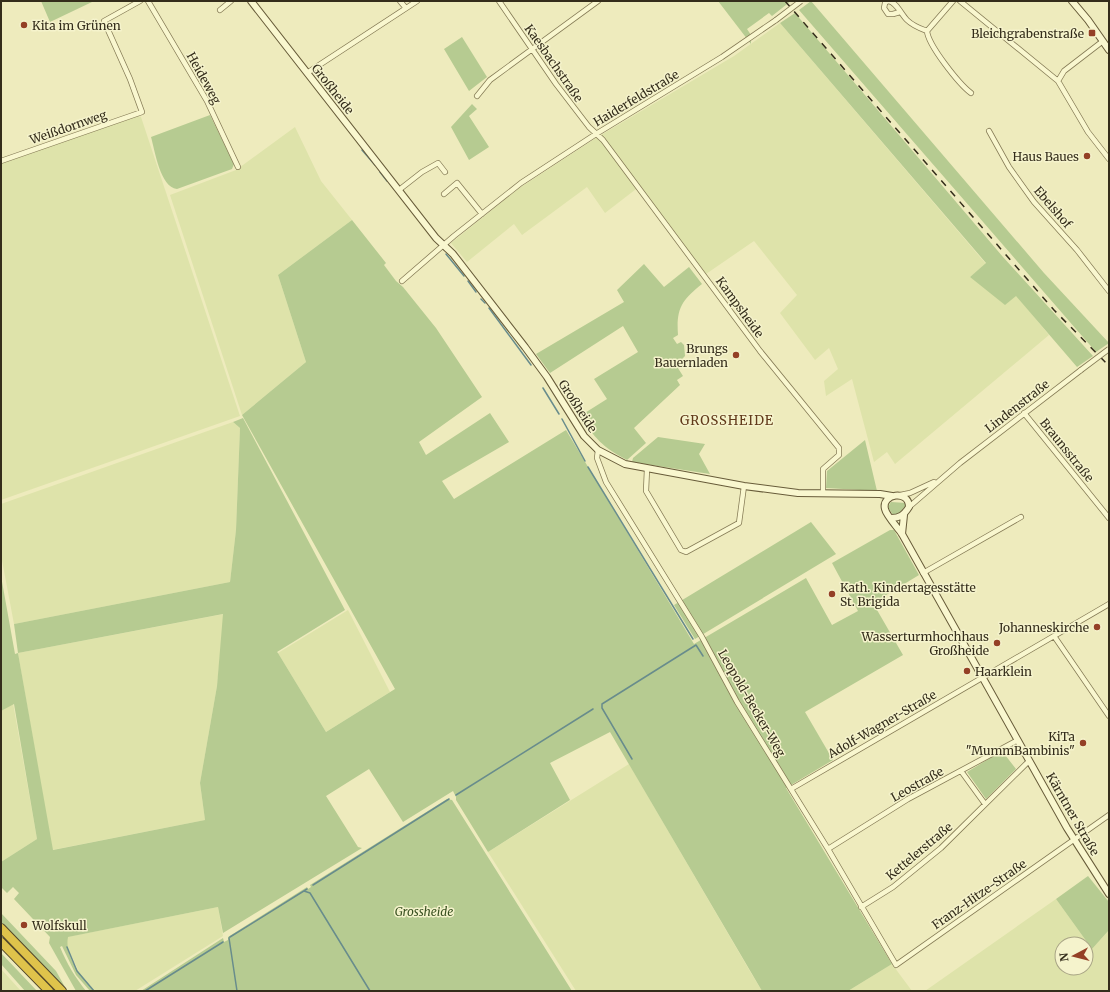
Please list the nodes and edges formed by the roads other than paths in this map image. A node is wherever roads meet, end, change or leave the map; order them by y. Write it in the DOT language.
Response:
graph roads {
  1 [pos="140,1"];
  2 [pos="148,1"];
  3 [pos="231,1"];
  4 [pos="251,1"];
  5 [pos="400,1"];
  6 [pos="417,1"];
  7 [pos="499,1"];
  8 [pos="598,1"];
  9 [pos="801,1"];
  10 [pos="888,1"];
  11 [pos="953,1"];
  12 [pos="960,1"];
  13 [pos="1072,1"];
  14 [pos="405,8"];
  15 [pos="220,10"];
  16 [pos="900,12"];
  17 [pos="927,31"];
  18 [pos="1103,41"];
  19 [pos="532,49"];
  20 [pos="1109,50"];
  21 [pos="307,73"];
  22 [pos="1058,81"];
  23 [pos="971,93"];
  24 [pos="477,96"];
  25 [pos="989,131"];
  26 [pos="596,134"];
  27 [pos="1109,159"];
  28 [pos="1,161"];
  29 [pos="238,167"];
  30 [pos="445,172"];
  31 [pos="399,190"];
  32 [pos="444,194"];
  33 [pos="482,214"];
  34 [pos="444,244"];
  35 [pos="402,281"];
  36 [pos="1109,291"];
  37 [pos="1109,349"];
  38 [pos="1024,413"];
  39 [pos="598,450"];
  40 [pos="647,469"];
  41 [pos="939,480"];
  42 [pos="744,486"];
  43 [pos="823,493"];
  44 [pos="871,495"];
  45 [pos="900,495"];
  46 [pos="892,496"];
  47 [pos="885,504"];
  48 [pos="909,507"];
  49 [pos="904,515"];
  50 [pos="1021,517"];
  51 [pos="891,518"];
  52 [pos="1109,518"];
  53 [pos="902,534"];
  54 [pos="923,573"];
  55 [pos="1109,604"];
  56 [pos="1054,636"];
  57 [pos="982,678"];
  58 [pos="1109,716"];
  59 [pos="1018,740"];
  60 [pos="1029,761"];
  61 [pos="961,771"];
  62 [pos="791,789"];
  63 [pos="985,804"];
  64 [pos="1109,815"];
  65 [pos="1074,840"];
  66 [pos="828,849"];
  67 [pos="1109,894"];
  68 [pos="861,907"];
  69 [pos="1,928"];
  70 [pos="1,942"];
  71 [pos="896,965"];
  72 [pos="49,991"];
  73 [pos="62,991"];
  1 -- 28 [label="street, Weißdornweg"];
  2 -- 29 [label="street, Heideweg"];
  3 -- 15 [label="street"];
  4 -- 21 [label="street, Großheide"];
  5 -- 14 [label="street"];
  6 -- 14 [label="street"];
  7 -- 19 [label="street, Kaesbachstraße"];
  8 -- 19 [label="street"];
  9 -- 26 [label="street, Haiderfeldstraße, bridge"];
  10 -- 16 [label="street"];
  10 -- 16 [label="street"];
  11 -- 17 [label="street"];
  12 -- 22 [label="street"];
  13 -- 18 [label="street"];
  14 -- 21 [label="street"];
  16 -- 17 [label="street"];
  17 -- 23 [label="street"];
  18 -- 20 [label="street"];
  18 -- 22 [label="street"];
  19 -- 24 [label="street"];
  19 -- 26 [label="street, Kaesbachstraße"];
  21 -- 31 [label="street, Großheide"];
  22 -- 27 [label="street"];
  25 -- 36 [label="street, Ebelshof"];
  26 -- 33 [label="street, Haiderfeldstraße"];
  26 -- 43 [label="street, Kampsheide"];
  30 -- 31 [label="street"];
  31 -- 34 [label="street, Großheide"];
  32 -- 33 [label="street"];
  33 -- 34 [label="street, Haiderfeldstraße"];
  34 -- 35 [label="street, Haiderfeldstraße"];
  34 -- 39 [label="street, Großheide"];
  37 -- 38 [label="street, Lindenstraße, bridge"];
  38 -- 41 [label="street, Lindenstraße"];
  38 -- 52 [label="street, Braunsstraße"];
  39 -- 40 [label="street, Großheide"];
  39 -- 62 [label="street, Leopold-Becker-Weg"];
  40 -- 42 [label="street, Großheide"];
  40 -- 42 [label="street"];
  41 -- 45 [label="street, Lindenstraße"];
  41 -- 48 [label="street, Lindenstraße"];
  42 -- 43 [label="street, Großheide"];
  43 -- 44 [label="street, Großheide"];
  44 -- 46 [label="street, Großheide"];
  44 -- 47 [label="street"];
  45 -- 46 [label="street"];
  45 -- 48 [label="street"];
  46 -- 47 [label="street"];
  47 -- 51 [label="street"];
  48 -- 49 [label="street"];
  49 -- 51 [label="street"];
  49 -- 53 [label="street"];
  50 -- 54 [label="street"];
  51 -- 53 [label="street, Kärntner Straße"];
  53 -- 54 [label="street, Kärntner Straße"];
  54 -- 57 [label="street, Kärntner Straße"];
  55 -- 56 [label="street, Adolf-Wagner-Straße"];
  56 -- 57 [label="street, Adolf-Wagner-Straße"];
  56 -- 58 [label="street"];
  57 -- 59 [label="street, Kärntner Straße"];
  57 -- 62 [label="street, Adolf-Wagner-Straße"];
  59 -- 60 [label="street, Kärntner Straße"];
  59 -- 61 [label="street, Leostraße"];
  60 -- 63 [label="street, Kettelerstraße"];
  60 -- 65 [label="street, Kärntner Straße"];
  61 -- 63 [label="street"];
  61 -- 66 [label="street, Leostraße"];
  62 -- 66 [label="street, Leopold-Becker-Weg"];
  63 -- 68 [label="street, Kettelerstraße"];
  64 -- 65 [label="street, Franz-Hitze-Straße"];
  65 -- 67 [label="street, Kärntner Straße"];
  65 -- 71 [label="street, Franz-Hitze-Straße"];
  66 -- 68 [label="street, Leopold-Becker-Weg"];
  68 -- 71 [label="street, Leopold-Becker-Weg"];
  69 -- 73 [label="highway"];
  70 -- 72 [label="highway"];
}
